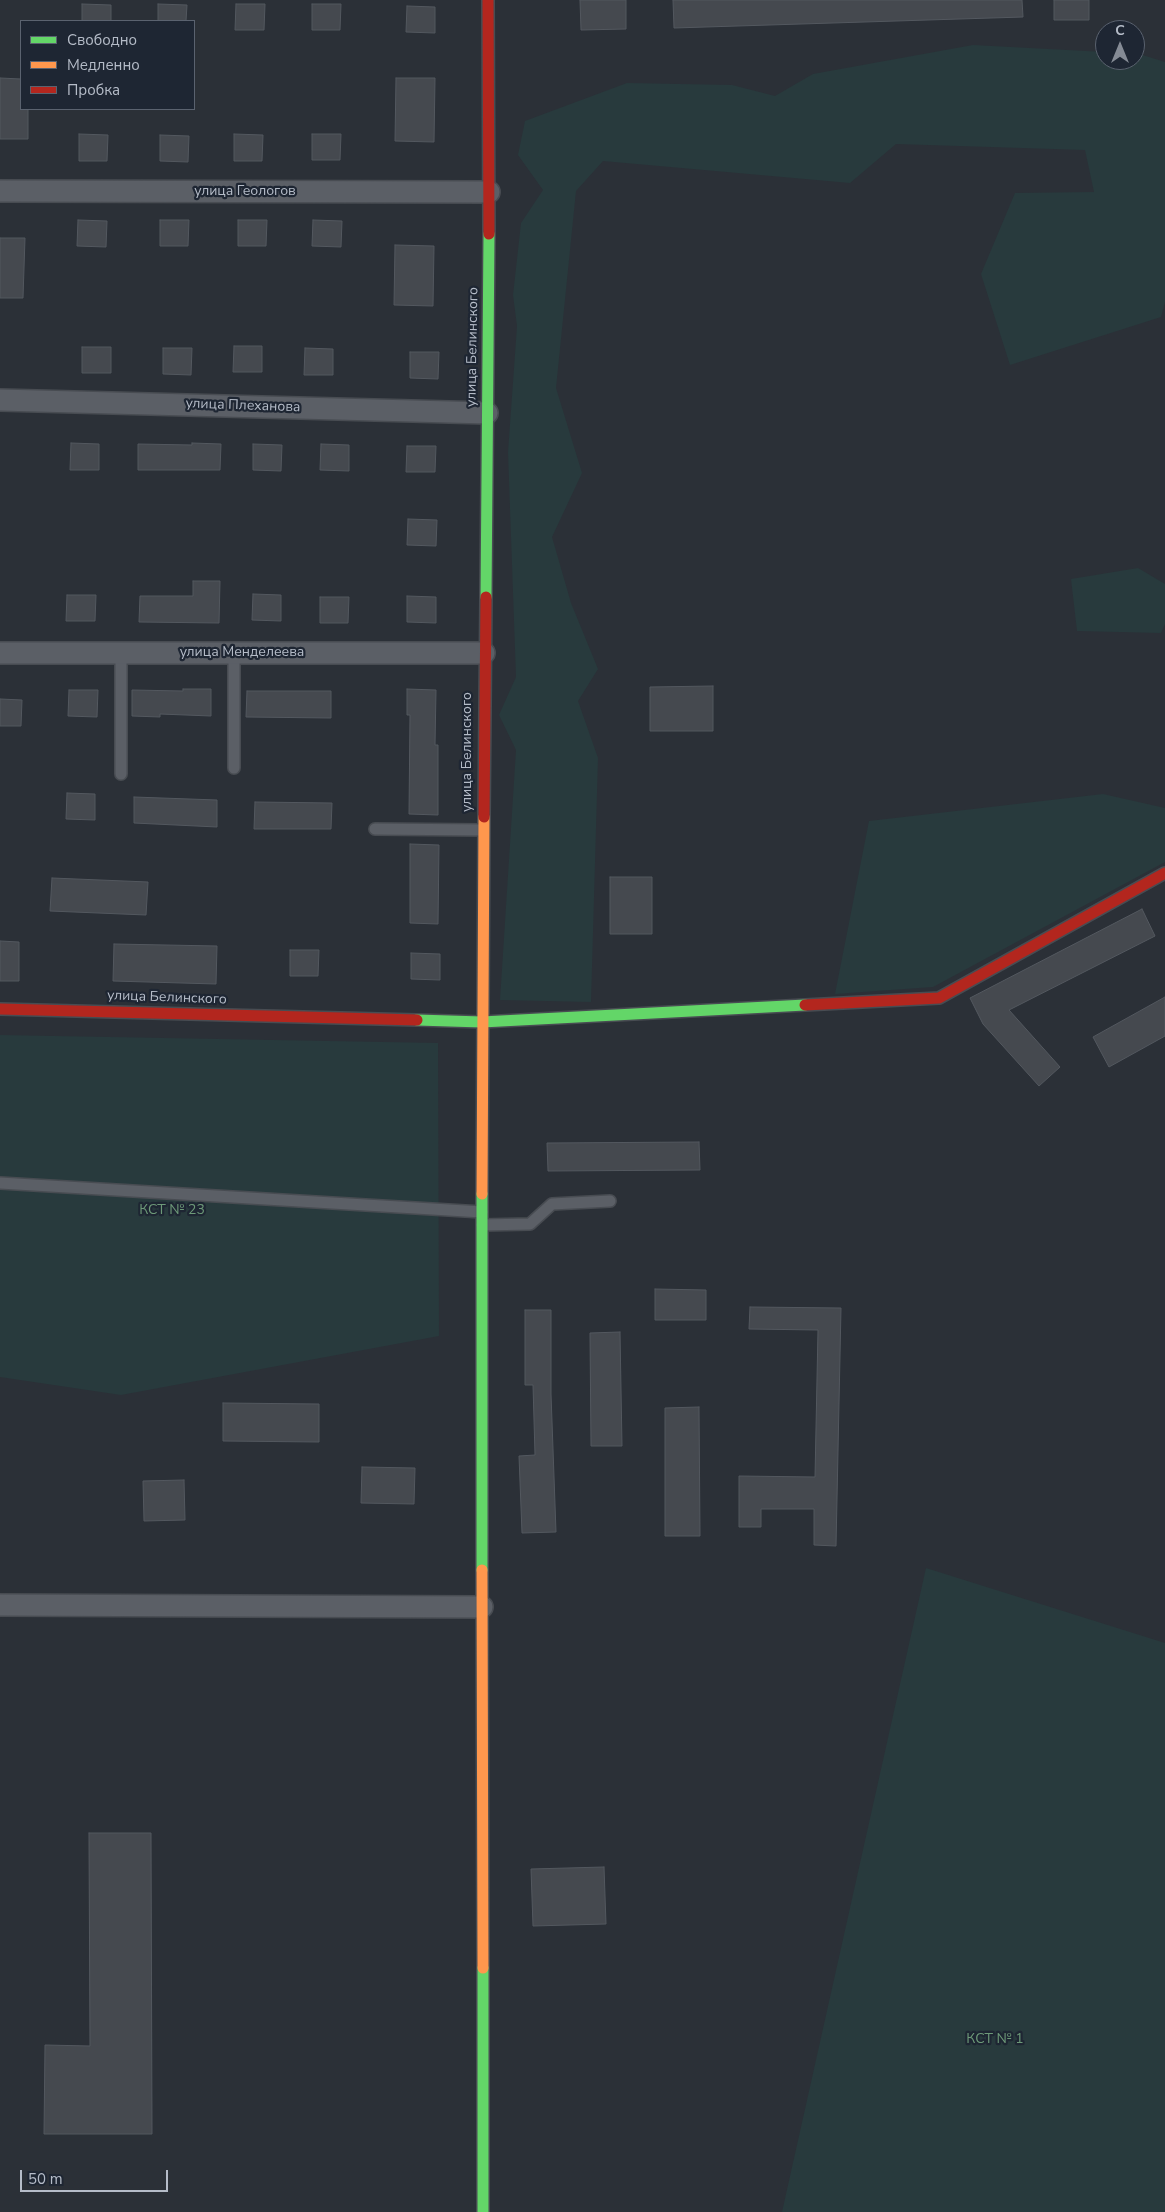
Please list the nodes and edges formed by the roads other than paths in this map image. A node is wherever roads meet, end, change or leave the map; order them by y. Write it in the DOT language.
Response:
graph roads {
  1 [pos="488,0"];
  2 [pos="0,191"];
  3 [pos="489,192"];
  4 [pos="0,400"];
  5 [pos="487,413"];
  6 [pos="0,653"];
  7 [pos="122,653"];
  8 [pos="234,653"];
  9 [pos="484,654"];
  10 [pos="234,768"];
  11 [pos="122,774"];
  12 [pos="375,829"];
  13 [pos="483,830"];
  14 [pos="1165,873"];
  15 [pos="0,1008"];
  16 [pos="482,1022"];
  17 [pos="0,1183"];
  18 [pos="610,1201"];
  19 [pos="482,1212"];
  20 [pos="482,1225"];
  21 [pos="0,1606"];
  22 [pos="482,1607"];
  23 [pos="483,2212"];
  1 -- 3 [label="street, улица Белинского"];
  2 -- 3 [label="street, улица Геологов"];
  3 -- 5 [label="street, улица Белинского"];
  4 -- 5 [label="street, улица Плеханова"];
  5 -- 9 [label="street, улица Белинского"];
  6 -- 7 [label="street, улица Менделеева"];
  7 -- 8 [label="street, улица Менделеева"];
  7 -- 11 [label="lane"];
  8 -- 9 [label="street, улица Менделеева"];
  8 -- 10 [label="lane"];
  9 -- 13 [label="street, улица Белинского"];
  12 -- 13 [label="lane"];
  13 -- 16 [label="street, улица Белинского"];
  14 -- 16 [label="street"];
  15 -- 16 [label="street, улица Белинского"];
  16 -- 19 [label="street"];
  17 -- 19 [label="lane"];
  18 -- 20 [label="lane"];
  19 -- 20 [label="street"];
  20 -- 22 [label="street"];
  21 -- 22 [label="street"];
  22 -- 23 [label="street"];
}
